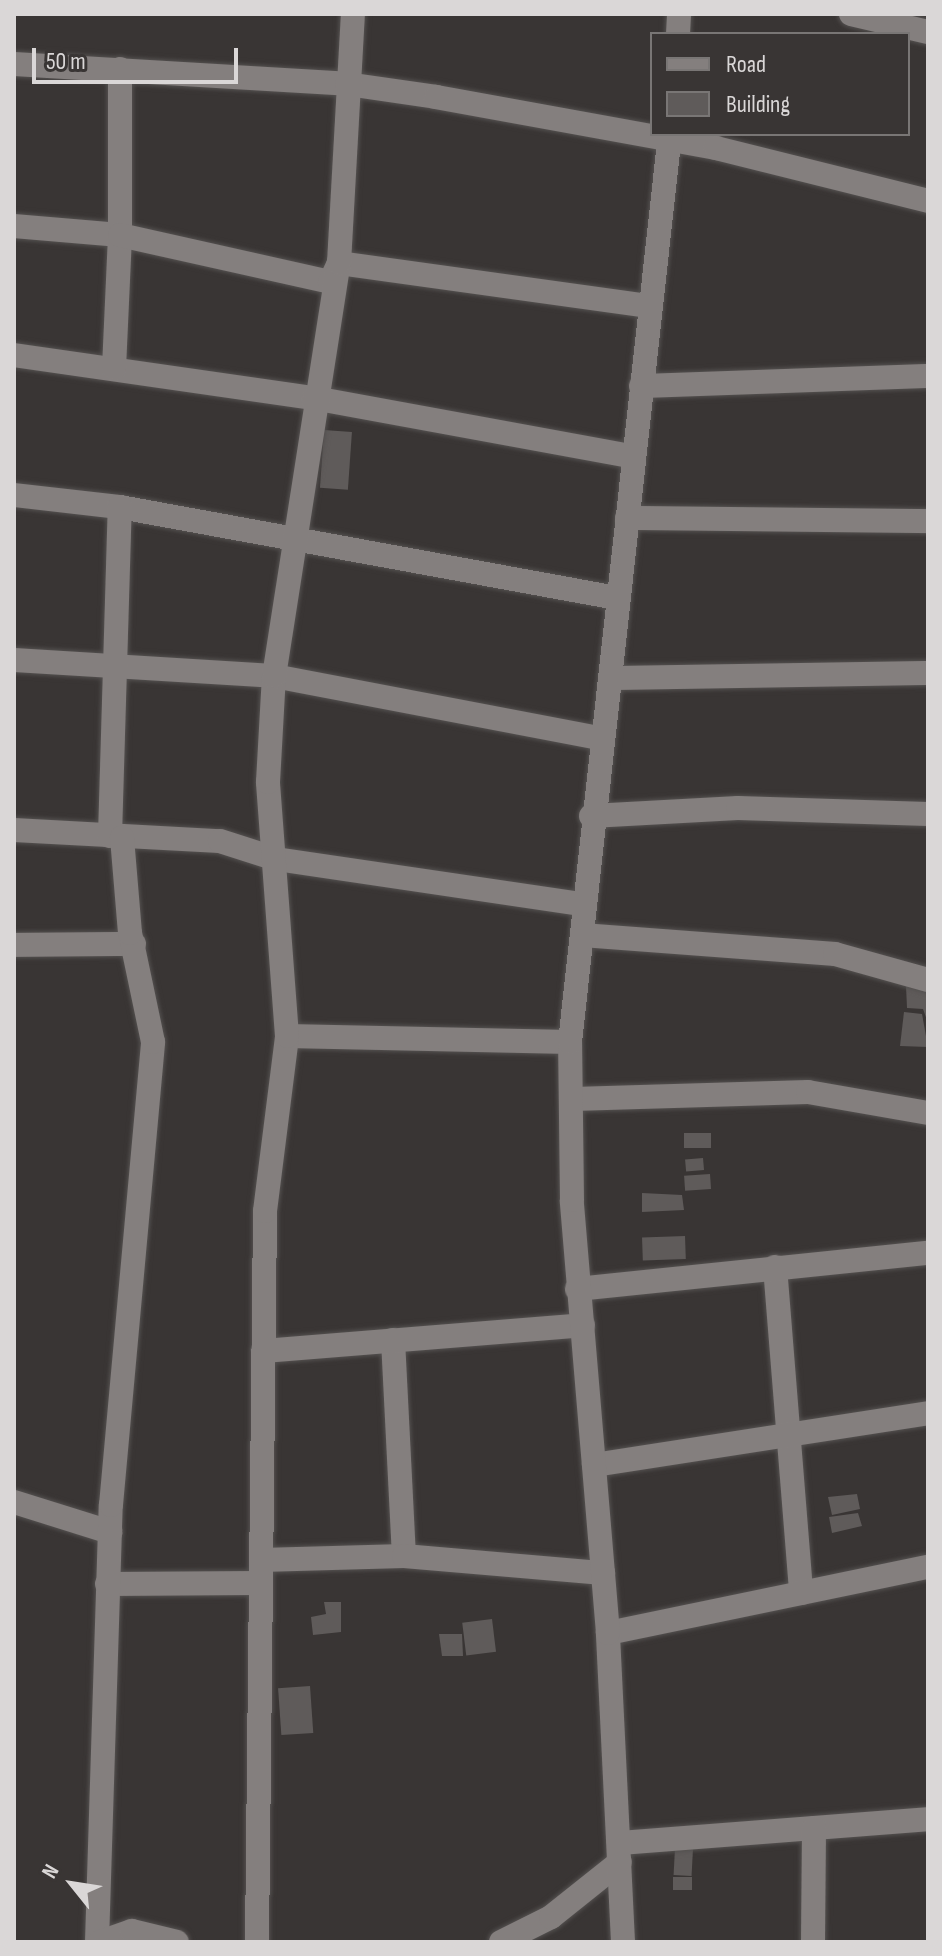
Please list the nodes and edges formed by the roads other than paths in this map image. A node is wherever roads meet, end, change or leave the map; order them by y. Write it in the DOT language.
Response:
graph roads {
  1 [pos="353,14"];
  2 [pos="851,14"];
  3 [pos="928,32"];
  4 [pos="14,64"];
  5 [pos="120,69"];
  6 [pos="347,84"];
  7 [pos="650,134"];
  8 [pos="669,137"];
  9 [pos="928,201"];
  10 [pos="14,226"];
  11 [pos="120,235"];
  12 [pos="339,263"];
  13 [pos="650,306"];
  14 [pos="14,355"];
  15 [pos="114,368"];
  16 [pos="928,376"];
  17 [pos="641,386"];
  18 [pos="314,398"];
  19 [pos="630,456"];
  20 [pos="14,495"];
  21 [pos="120,507"];
  22 [pos="627,518"];
  23 [pos="928,521"];
  24 [pos="295,543"];
  25 [pos="617,598"];
  26 [pos="14,660"];
  27 [pos="114,667"];
  28 [pos="928,673"];
  29 [pos="274,676"];
  30 [pos="612,678"];
  31 [pos="600,738"];
  32 [pos="928,814"];
  33 [pos="591,816"];
  34 [pos="14,830"];
  35 [pos="116,837"];
  36 [pos="276,859"];
  37 [pos="582,904"];
  38 [pos="582,935"];
  39 [pos="134,944"];
  40 [pos="14,945"];
  41 [pos="928,980"];
  42 [pos="287,1036"];
  43 [pos="570,1042"];
  44 [pos="573,1099"];
  45 [pos="928,1113"];
  46 [pos="928,1253"];
  47 [pos="775,1267"];
  48 [pos="577,1289"];
  49 [pos="583,1325"];
  50 [pos="393,1340"];
  51 [pos="263,1351"];
  52 [pos="928,1413"];
  53 [pos="789,1433"];
  54 [pos="594,1465"];
  55 [pos="14,1502"];
  56 [pos="110,1532"];
  57 [pos="404,1556"];
  58 [pos="928,1567"];
  59 [pos="260,1572"];
  60 [pos="603,1573"];
  61 [pos="107,1584"];
  62 [pos="801,1593"];
  63 [pos="608,1633"];
  64 [pos="928,1819"];
  65 [pos="814,1828"];
  66 [pos="620,1852"];
  67 [pos="99,1942"];
  68 [pos="177,1942"];
  69 [pos="257,1942"];
  70 [pos="501,1942"];
  71 [pos="623,1942"];
  72 [pos="813,1942"];
  1 -- 6 [label="street"];
  2 -- 3 [label="street"];
  4 -- 5 [label="street"];
  5 -- 6 [label="street"];
  5 -- 11 [label="street"];
  6 -- 7 [label="street"];
  6 -- 12 [label="street"];
  8 -- 9 [label="street"];
  8 -- 13 [label="street"];
  10 -- 11 [label="street"];
  11 -- 12 [label="street"];
  11 -- 15 [label="street"];
  12 -- 13 [label="street"];
  12 -- 18 [label="street"];
  13 -- 17 [label="street"];
  14 -- 15 [label="street"];
  15 -- 18 [label="street"];
  16 -- 17 [label="street"];
  17 -- 19 [label="street"];
  18 -- 19 [label="street"];
  18 -- 24 [label="street"];
  19 -- 22 [label="street"];
  20 -- 21 [label="street"];
  21 -- 24 [label="street"];
  21 -- 27 [label="street"];
  22 -- 23 [label="street"];
  22 -- 25 [label="street"];
  24 -- 25 [label="street"];
  24 -- 29 [label="street"];
  25 -- 30 [label="street"];
  26 -- 27 [label="street"];
  27 -- 29 [label="street"];
  27 -- 35 [label="street"];
  28 -- 30 [label="street"];
  29 -- 31 [label="street"];
  29 -- 36 [label="street"];
  30 -- 31 [label="street"];
  31 -- 33 [label="street"];
  32 -- 33 [label="street"];
  33 -- 37 [label="street"];
  34 -- 35 [label="street"];
  35 -- 36 [label="street"];
  35 -- 39 [label="street"];
  36 -- 37 [label="street"];
  36 -- 42 [label="street"];
  37 -- 38 [label="street"];
  38 -- 41 [label="street"];
  38 -- 43 [label="street"];
  39 -- 40 [label="street"];
  39 -- 56 [label="street"];
  42 -- 43 [label="street"];
  42 -- 51 [label="street"];
  43 -- 44 [label="street"];
  44 -- 45 [label="street"];
  44 -- 48 [label="street"];
  46 -- 47 [label="street"];
  47 -- 48 [label="street"];
  47 -- 53 [label="street"];
  48 -- 49 [label="street"];
  49 -- 50 [label="street"];
  49 -- 54 [label="street"];
  50 -- 51 [label="street"];
  50 -- 57 [label="street"];
  51 -- 59 [label="street"];
  52 -- 53 [label="street"];
  53 -- 54 [label="street"];
  53 -- 62 [label="street"];
  54 -- 60 [label="street"];
  55 -- 56 [label="street"];
  56 -- 61 [label="street"];
  57 -- 59 [label="street"];
  57 -- 60 [label="street"];
  58 -- 62 [label="street"];
  59 -- 61 [label="street"];
  59 -- 69 [label="street"];
  60 -- 63 [label="street"];
  61 -- 67 [label="street"];
  62 -- 63 [label="street"];
  63 -- 66 [label="street"];
  64 -- 65 [label="street"];
  65 -- 66 [label="street"];
  65 -- 72 [label="street"];
  66 -- 70 [label="street"];
  66 -- 71 [label="street"];
  67 -- 68 [label="street"];
}
